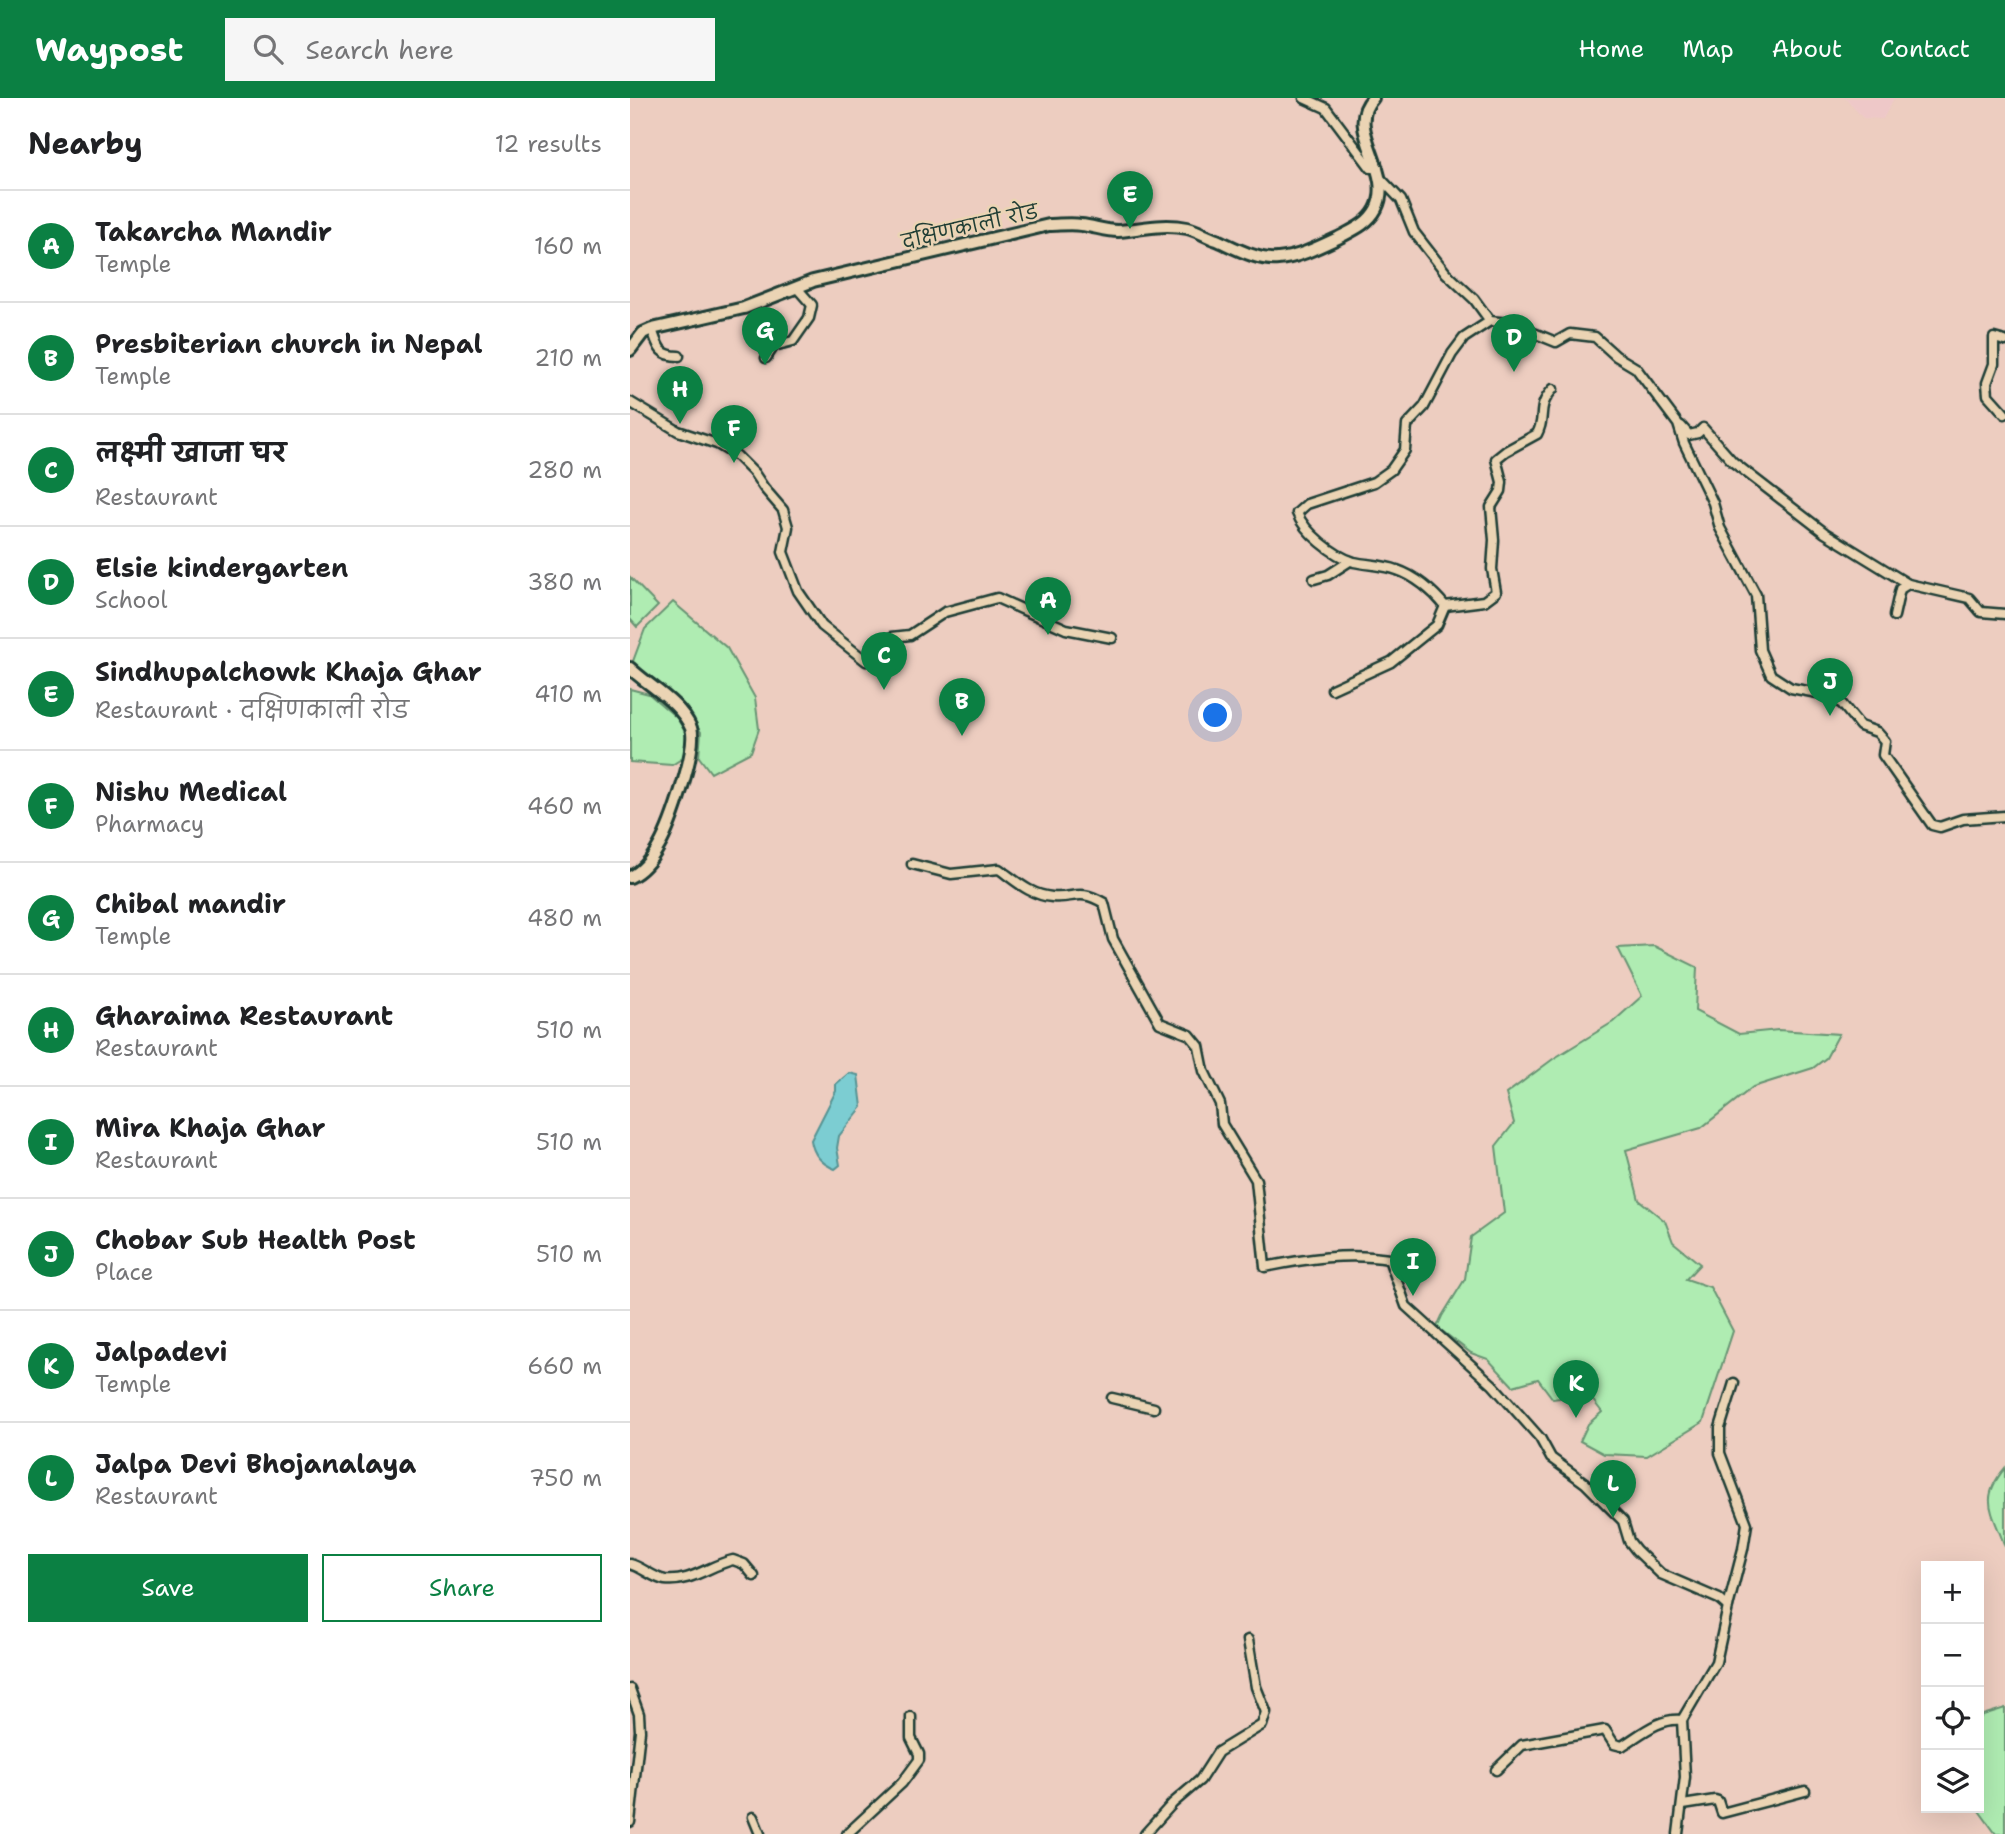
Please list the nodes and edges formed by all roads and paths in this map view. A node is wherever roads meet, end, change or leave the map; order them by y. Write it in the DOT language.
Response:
graph roads {
  1 [pos="1304,98"];
  2 [pos="1373,98"];
  3 [pos="1380,174"];
  4 [pos="797,288"];
  5 [pos="1490,321"];
  6 [pos="652,329"];
  7 [pos="2005,341"];
  8 [pos="630,350"];
  9 [pos="679,356"];
  10 [pos="766,358"];
  11 [pos="1553,389"];
  12 [pos="630,402"];
  13 [pos="2005,414"];
  14 [pos="1678,424"];
  15 [pos="1350,561"];
  16 [pos="1314,579"];
  17 [pos="1908,584"];
  18 [pos="1445,606"];
  19 [pos="2005,614"];
  20 [pos="1894,616"];
  21 [pos="1112,638"];
  22 [pos="630,668"];
  23 [pos="1332,688"];
  24 [pos="2005,816"];
  25 [pos="912,864"];
  26 [pos="630,877"];
  27 [pos="1734,1383"];
  28 [pos="1112,1398"];
  29 [pos="1154,1408"];
  30 [pos="630,1564"];
  31 [pos="754,1576"];
  32 [pos="1728,1607"];
  33 [pos="1248,1640"];
  34 [pos="630,1689"];
  35 [pos="911,1717"];
  36 [pos="1682,1720"];
  37 [pos="1496,1770"];
  38 [pos="1805,1790"];
  39 [pos="1683,1805"];
  40 [pos="753,1817"];
  41 [pos="630,1822"];
  42 [pos="760,1834"];
  43 [pos="847,1834"];
  44 [pos="1145,1834"];
  45 [pos="1678,1834"];
  1 -- 3 [label="street"];
  2 -- 3 [label="main road"];
  3 -- 4 [label="main road, दक्षिणकाली रोड"];
  3 -- 5 [label="street"];
  4 -- 6 [label="main road, दक्षिणकाली रोड"];
  4 -- 10 [label="street"];
  5 -- 14 [label="street"];
  5 -- 15 [label="street"];
  6 -- 8 [label="main road"];
  6 -- 9 [label="street"];
  7 -- 13 [label="street"];
  11 -- 18 [label="street"];
  12 -- 21 [label="street"];
  14 -- 17 [label="street"];
  14 -- 24 [label="street"];
  15 -- 16 [label="street"];
  15 -- 18 [label="street"];
  17 -- 19 [label="street"];
  17 -- 20 [label="street"];
  18 -- 23 [label="street"];
  22 -- 26 [label="main road"];
  25 -- 32 [label="street"];
  27 -- 32 [label="street"];
  28 -- 29 [label="street"];
  30 -- 31 [label="street"];
  32 -- 36 [label="street"];
  33 -- 44 [label="street"];
  34 -- 41 [label="street"];
  35 -- 43 [label="street"];
  36 -- 37 [label="street"];
  36 -- 39 [label="street"];
  38 -- 39 [label="street"];
  39 -- 45 [label="street"];
  40 -- 42 [label="street"];
}
